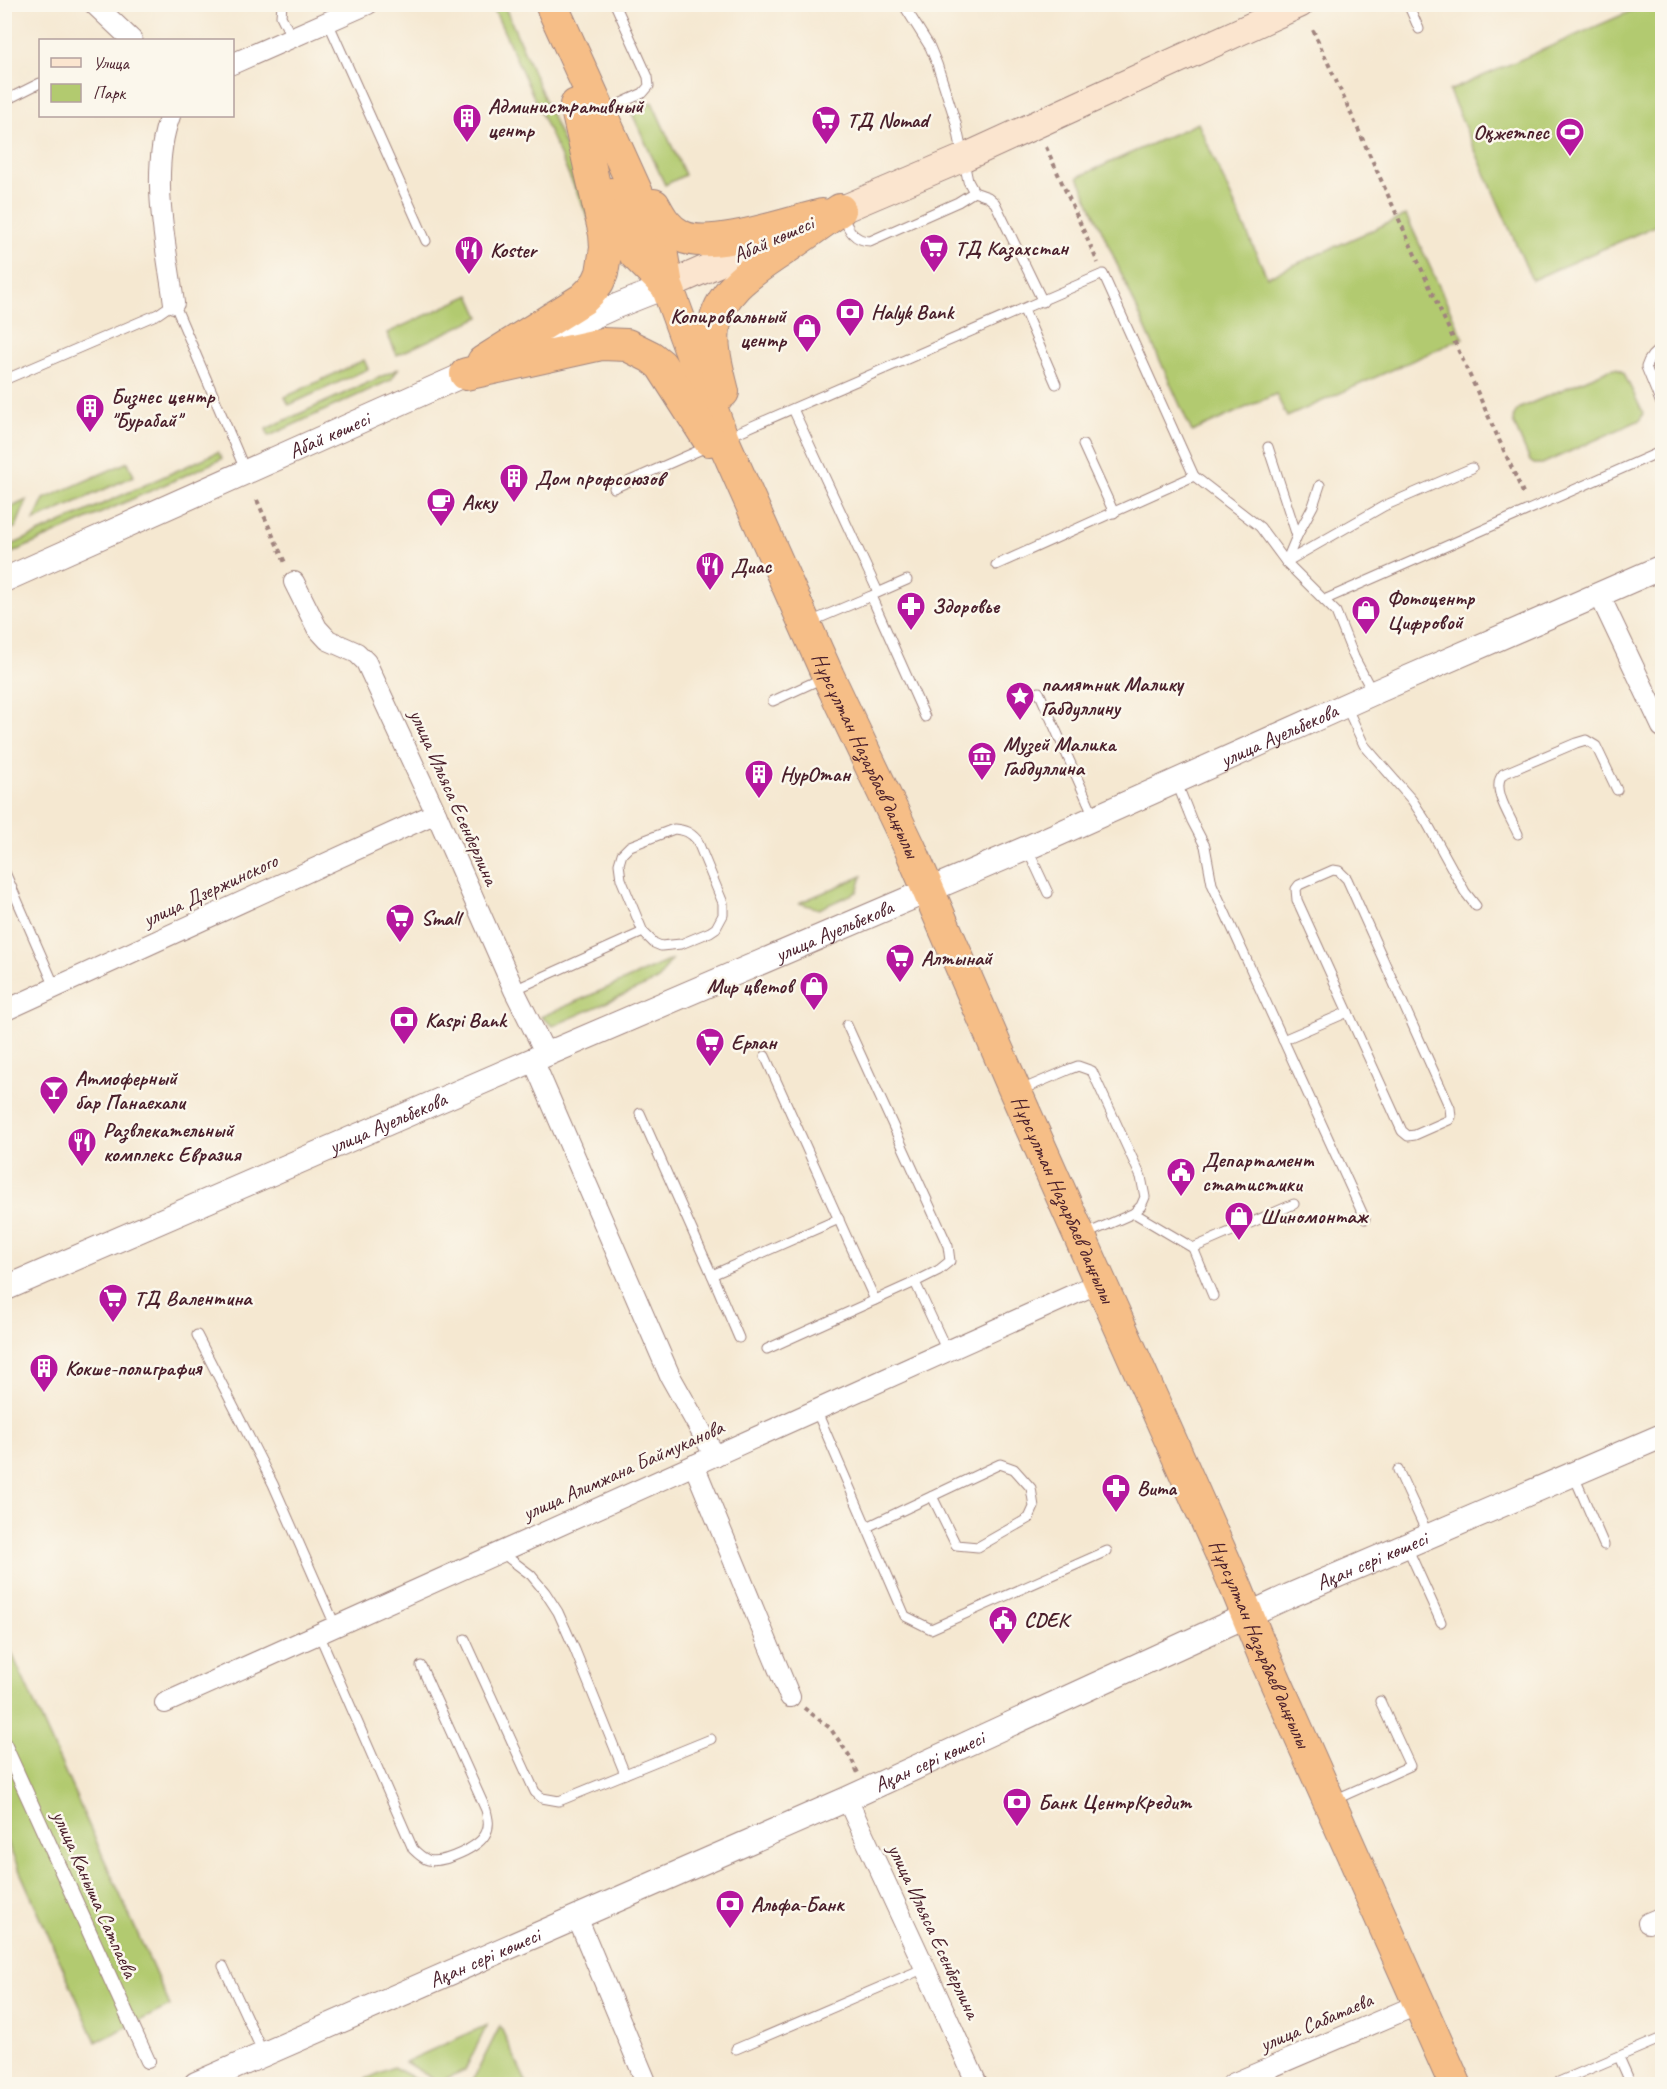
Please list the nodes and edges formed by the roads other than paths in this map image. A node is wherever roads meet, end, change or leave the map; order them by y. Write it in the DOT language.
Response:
graph roads {
  1 [pos="94,4"];
  2 [pos="282,4"];
  3 [pos="368,4"];
  4 [pos="529,4"];
  5 [pos="550,4"];
  6 [pos="615,4"];
  7 [pos="903,4"];
  8 [pos="1408,4"];
  9 [pos="1293,6"];
  10 [pos="328,22"];
  11 [pos="1419,29"];
  12 [pos="292,38"];
  13 [pos="131,39"];
  14 [pos="234,63"];
  15 [pos="39,84"];
  16 [pos="4,101"];
  17 [pos="587,109"];
  18 [pos="170,117"];
  19 [pos="963,158"];
  20 [pos="974,192"];
  21 [pos="840,210"];
  22 [pos="426,241"];
  23 [pos="672,299"];
  24 [pos="1043,302"];
  25 [pos="174,303"];
  26 [pos="1024,310"];
  27 [pos="1662,348"];
  28 [pos="465,374"];
  29 [pos="4,380"];
  30 [pos="1056,384"];
  31 [pos="1662,406"];
  32 [pos="793,409"];
  33 [pos="723,439"];
  34 [pos="1083,445"];
  35 [pos="1268,447"];
  36 [pos="1662,451"];
  37 [pos="1472,468"];
  38 [pos="246,472"];
  39 [pos="1194,476"];
  40 [pos="1320,485"];
  41 [pos="614,488"];
  42 [pos="1114,513"];
  43 [pos="755,514"];
  44 [pos="1297,536"];
  45 [pos="1286,562"];
  46 [pos="996,565"];
  47 [pos="1662,567"];
  48 [pos="4,580"];
  49 [pos="907,580"];
  50 [pos="294,582"];
  51 [pos="874,594"];
  52 [pos="1599,594"];
  53 [pos="1324,600"];
  54 [pos="805,624"];
  55 [pos="828,676"];
  56 [pos="1039,692"];
  57 [pos="1373,693"];
  58 [pos="773,701"];
  59 [pos="1347,706"];
  60 [pos="926,717"];
  61 [pos="1662,727"];
  62 [pos="1176,781"];
  63 [pos="1617,790"];
  64 [pos="436,813"];
  65 [pos="1095,818"];
  66 [pos="1518,834"];
  67 [pos="1027,848"];
  68 [pos="4,870"];
  69 [pos="928,890"];
  70 [pos="1048,893"];
  71 [pos="1476,906"];
  72 [pos="644,932"];
  73 [pos="55,987"];
  74 [pos="514,990"];
  75 [pos="4,1011"];
  76 [pos="1348,1012"];
  77 [pos="847,1025"];
  78 [pos="1283,1040"];
  79 [pos="765,1056"];
  80 [pos="540,1057"];
  81 [pos="1016,1093"];
  82 [pos="640,1113"];
  83 [pos="1294,1204"];
  84 [pos="1134,1213"];
  85 [pos="839,1219"];
  86 [pos="1365,1219"];
  87 [pos="1081,1237"];
  88 [pos="1192,1248"];
  89 [pos="712,1275"];
  90 [pos="915,1282"];
  91 [pos="1101,1282"];
  92 [pos="4,1289"];
  93 [pos="1213,1296"];
  94 [pos="875,1300"];
  95 [pos="197,1335"];
  96 [pos="739,1338"];
  97 [pos="767,1348"];
  98 [pos="947,1351"];
  99 [pos="817,1412"];
  100 [pos="1662,1436"];
  101 [pos="714,1456"];
  102 [pos="694,1465"];
  103 [pos="1398,1470"];
  104 [pos="1573,1474"];
  105 [pos="932,1496"];
  106 [pos="867,1527"];
  107 [pos="1417,1540"];
  108 [pos="1604,1545"];
  109 [pos="500,1551"];
  110 [pos="1107,1551"];
  111 [pos="1247,1615"];
  112 [pos="1441,1622"];
  113 [pos="327,1629"];
  114 [pos="465,1639"];
  115 [pos="421,1666"];
  116 [pos="790,1697"];
  117 [pos="1380,1701"];
  118 [pos="165,1703"];
  119 [pos="711,1739"];
  120 [pos="4,1744"];
  121 [pos="625,1774"];
  122 [pos="856,1794"];
  123 [pos="1329,1803"];
  124 [pos="577,1917"];
  125 [pos="223,1966"];
  126 [pos="926,1968"];
  127 [pos="1419,2004"];
  128 [pos="1662,2038"];
  129 [pos="736,2049"];
  130 [pos="264,2055"];
  131 [pos="1619,2057"];
  132 [pos="148,2061"];
  133 [pos="196,2085"];
  134 [pos="647,2085"];
  135 [pos="977,2085"];
  136 [pos="1232,2085"];
  137 [pos="1455,2085"];
  138 [pos="1554,2085"];
  139 [pos="1631,2085"];
  1 -- 13 [label="street"];
  2 -- 12 [label="lane"];
  3 -- 10 [label="street"];
  4 -- 17 [label="highway"];
  5 -- 17 [label="highway"];
  6 -- 17 [label="lane"];
  7 -- 19 [label="lane"];
  8 -- 11 [label="lane"];
  9 -- 19 [label="main road, Абай көшесі"];
  10 -- 12 [label="street"];
  10 -- 22 [label="lane"];
  12 -- 14 [label="street"];
  15 -- 16 [label="lane"];
  17 -- 21 [label="highway"];
  17 -- 23 [label="highway, Нұрсұлтан Назарбаев даңғылы"];
  17 -- 28 [label="highway"];
  18 -- 25 [label="street"];
  19 -- 20 [label="lane"];
  19 -- 21 [label="main road, Абай көшесі"];
  20 -- 21 [label="lane"];
  20 -- 24 [label="lane"];
  21 -- 23 [label="main road, Абай көшесі"];
  21 -- 33 [label="highway"];
  23 -- 28 [label="street, Абай көшесі"];
  23 -- 43 [label="highway, Нұрсұлтан Назарбаев даңғылы"];
  24 -- 26 [label="lane"];
  24 -- 39 [label="lane"];
  25 -- 29 [label="lane"];
  25 -- 38 [label="lane"];
  26 -- 30 [label="lane"];
  26 -- 32 [label="lane"];
  27 -- 31 [label="lane"];
  28 -- 33 [label="highway"];
  28 -- 38 [label="street, Абай көшесі"];
  32 -- 33 [label="lane"];
  32 -- 51 [label="lane"];
  33 -- 41 [label="lane"];
  33 -- 43 [label="highway"];
  34 -- 42 [label="lane"];
  35 -- 44 [label="lane"];
  36 -- 53 [label="lane"];
  37 -- 45 [label="lane"];
  38 -- 48 [label="street, Абай көшесі"];
  39 -- 42 [label="lane"];
  39 -- 45 [label="lane"];
  40 -- 44 [label="lane"];
  42 -- 46 [label="lane"];
  43 -- 54 [label="highway, Нұрсұлтан Назарбаев даңғылы"];
  44 -- 45 [label="lane"];
  45 -- 53 [label="lane"];
  47 -- 52 [label="street, улица Ауельбекова"];
  49 -- 51 [label="lane"];
  50 -- 64 [label="street, улица Ильяса Есенберлина"];
  51 -- 54 [label="lane"];
  51 -- 60 [label="lane"];
  52 -- 57 [label="street, улица Ауельбекова"];
  52 -- 61 [label="street"];
  53 -- 57 [label="lane"];
  54 -- 55 [label="highway, Нұрсұлтан Назарбаев даңғылы"];
  55 -- 58 [label="lane"];
  55 -- 69 [label="highway, Нұрсұлтан Назарбаев даңғылы"];
  56 -- 65 [label="lane"];
  57 -- 59 [label="street, улица Ауельбекова"];
  59 -- 62 [label="street, улица Ауельбекова"];
  59 -- 71 [label="lane"];
  62 -- 65 [label="street, улица Ауельбекова"];
  62 -- 78 [label="lane"];
  63 -- 66 [label="lane"];
  64 -- 73 [label="street, улица Дзержинского"];
  64 -- 74 [label="street, улица Ильяса Есенберлина"];
  65 -- 67 [label="street, улица Ауельбекова"];
  67 -- 69 [label="street, улица Ауельбекова"];
  67 -- 70 [label="lane"];
  68 -- 73 [label="lane"];
  69 -- 80 [label="street, улица Ауельбекова"];
  69 -- 81 [label="highway, Нұрсұлтан Назарбаев даңғылы"];
  72 -- 72 [label="lane"];
  72 -- 74 [label="lane"];
  73 -- 75 [label="street, улица Дзержинского"];
  74 -- 80 [label="street, улица Ильяса Есенберлина"];
  76 -- 76 [label="lane"];
  76 -- 78 [label="lane"];
  77 -- 90 [label="lane"];
  78 -- 86 [label="lane"];
  79 -- 85 [label="lane"];
  80 -- 92 [label="street, улица Ауельбекова"];
  80 -- 101 [label="street, улица Ильяса Есенберлина"];
  81 -- 84 [label="lane"];
  81 -- 87 [label="highway, Нұрсұлтан Назарбаев даңғылы"];
  82 -- 89 [label="lane"];
  83 -- 88 [label="lane"];
  84 -- 87 [label="lane"];
  84 -- 88 [label="lane"];
  85 -- 89 [label="lane"];
  85 -- 94 [label="lane"];
  87 -- 91 [label="highway, Нұрсұлтан Назарбаев даңғылы"];
  88 -- 93 [label="lane"];
  89 -- 96 [label="lane"];
  90 -- 94 [label="lane"];
  90 -- 98 [label="lane"];
  91 -- 98 [label="street, улица Алимжана Баймуканова"];
  91 -- 111 [label="highway, Нұрсұлтан Назарбаев даңғылы"];
  94 -- 97 [label="lane"];
  95 -- 113 [label="lane"];
  98 -- 99 [label="street, улица Алимжана Баймуканова"];
  99 -- 101 [label="street, улица Алимжана Баймуканова"];
  99 -- 106 [label="lane"];
  100 -- 104 [label="street, Ақан сері көшесі"];
  101 -- 102 [label="street, улица Алимжана Баймуканова"];
  102 -- 109 [label="street, улица Алимжана Баймуканова"];
  102 -- 116 [label="street"];
  103 -- 107 [label="lane"];
  104 -- 107 [label="street, Ақан сері көшесі"];
  104 -- 108 [label="lane"];
  105 -- 105 [label="lane"];
  105 -- 106 [label="lane"];
  106 -- 110 [label="lane"];
  107 -- 111 [label="street, Ақан сері көшесі"];
  107 -- 112 [label="lane"];
  109 -- 113 [label="street, улица Алимжана Баймуканова"];
  109 -- 121 [label="lane"];
  111 -- 122 [label="street, Ақан сері көшесі"];
  111 -- 123 [label="highway, Нұрсұлтан Назарбаев даңғылы"];
  113 -- 115 [label="lane"];
  113 -- 118 [label="street, улица Алимжана Баймуканова"];
  114 -- 121 [label="lane"];
  117 -- 123 [label="lane"];
  119 -- 121 [label="lane"];
  120 -- 132 [label="street, улица Каныша Сатпаева"];
  122 -- 124 [label="street, Ақан сері көшесі"];
  122 -- 126 [label="street, улица Ильяса Есенберлина"];
  123 -- 127 [label="highway, Нұрсұлтан Назарбаев даңғылы"];
  124 -- 130 [label="street, Ақан сері көшесі"];
  124 -- 134 [label="street"];
  125 -- 130 [label="lane"];
  126 -- 129 [label="lane"];
  126 -- 135 [label="street, улица Ильяса Есенберлина"];
  127 -- 136 [label="street, улица Сабатаева"];
  127 -- 137 [label="highway, Нұрсұлтан Назарбаев даңғылы"];
  128 -- 131 [label="lane"];
  130 -- 133 [label="street, Ақан сері көшесі"];
  131 -- 138 [label="lane"];
  131 -- 139 [label="lane"];
}
